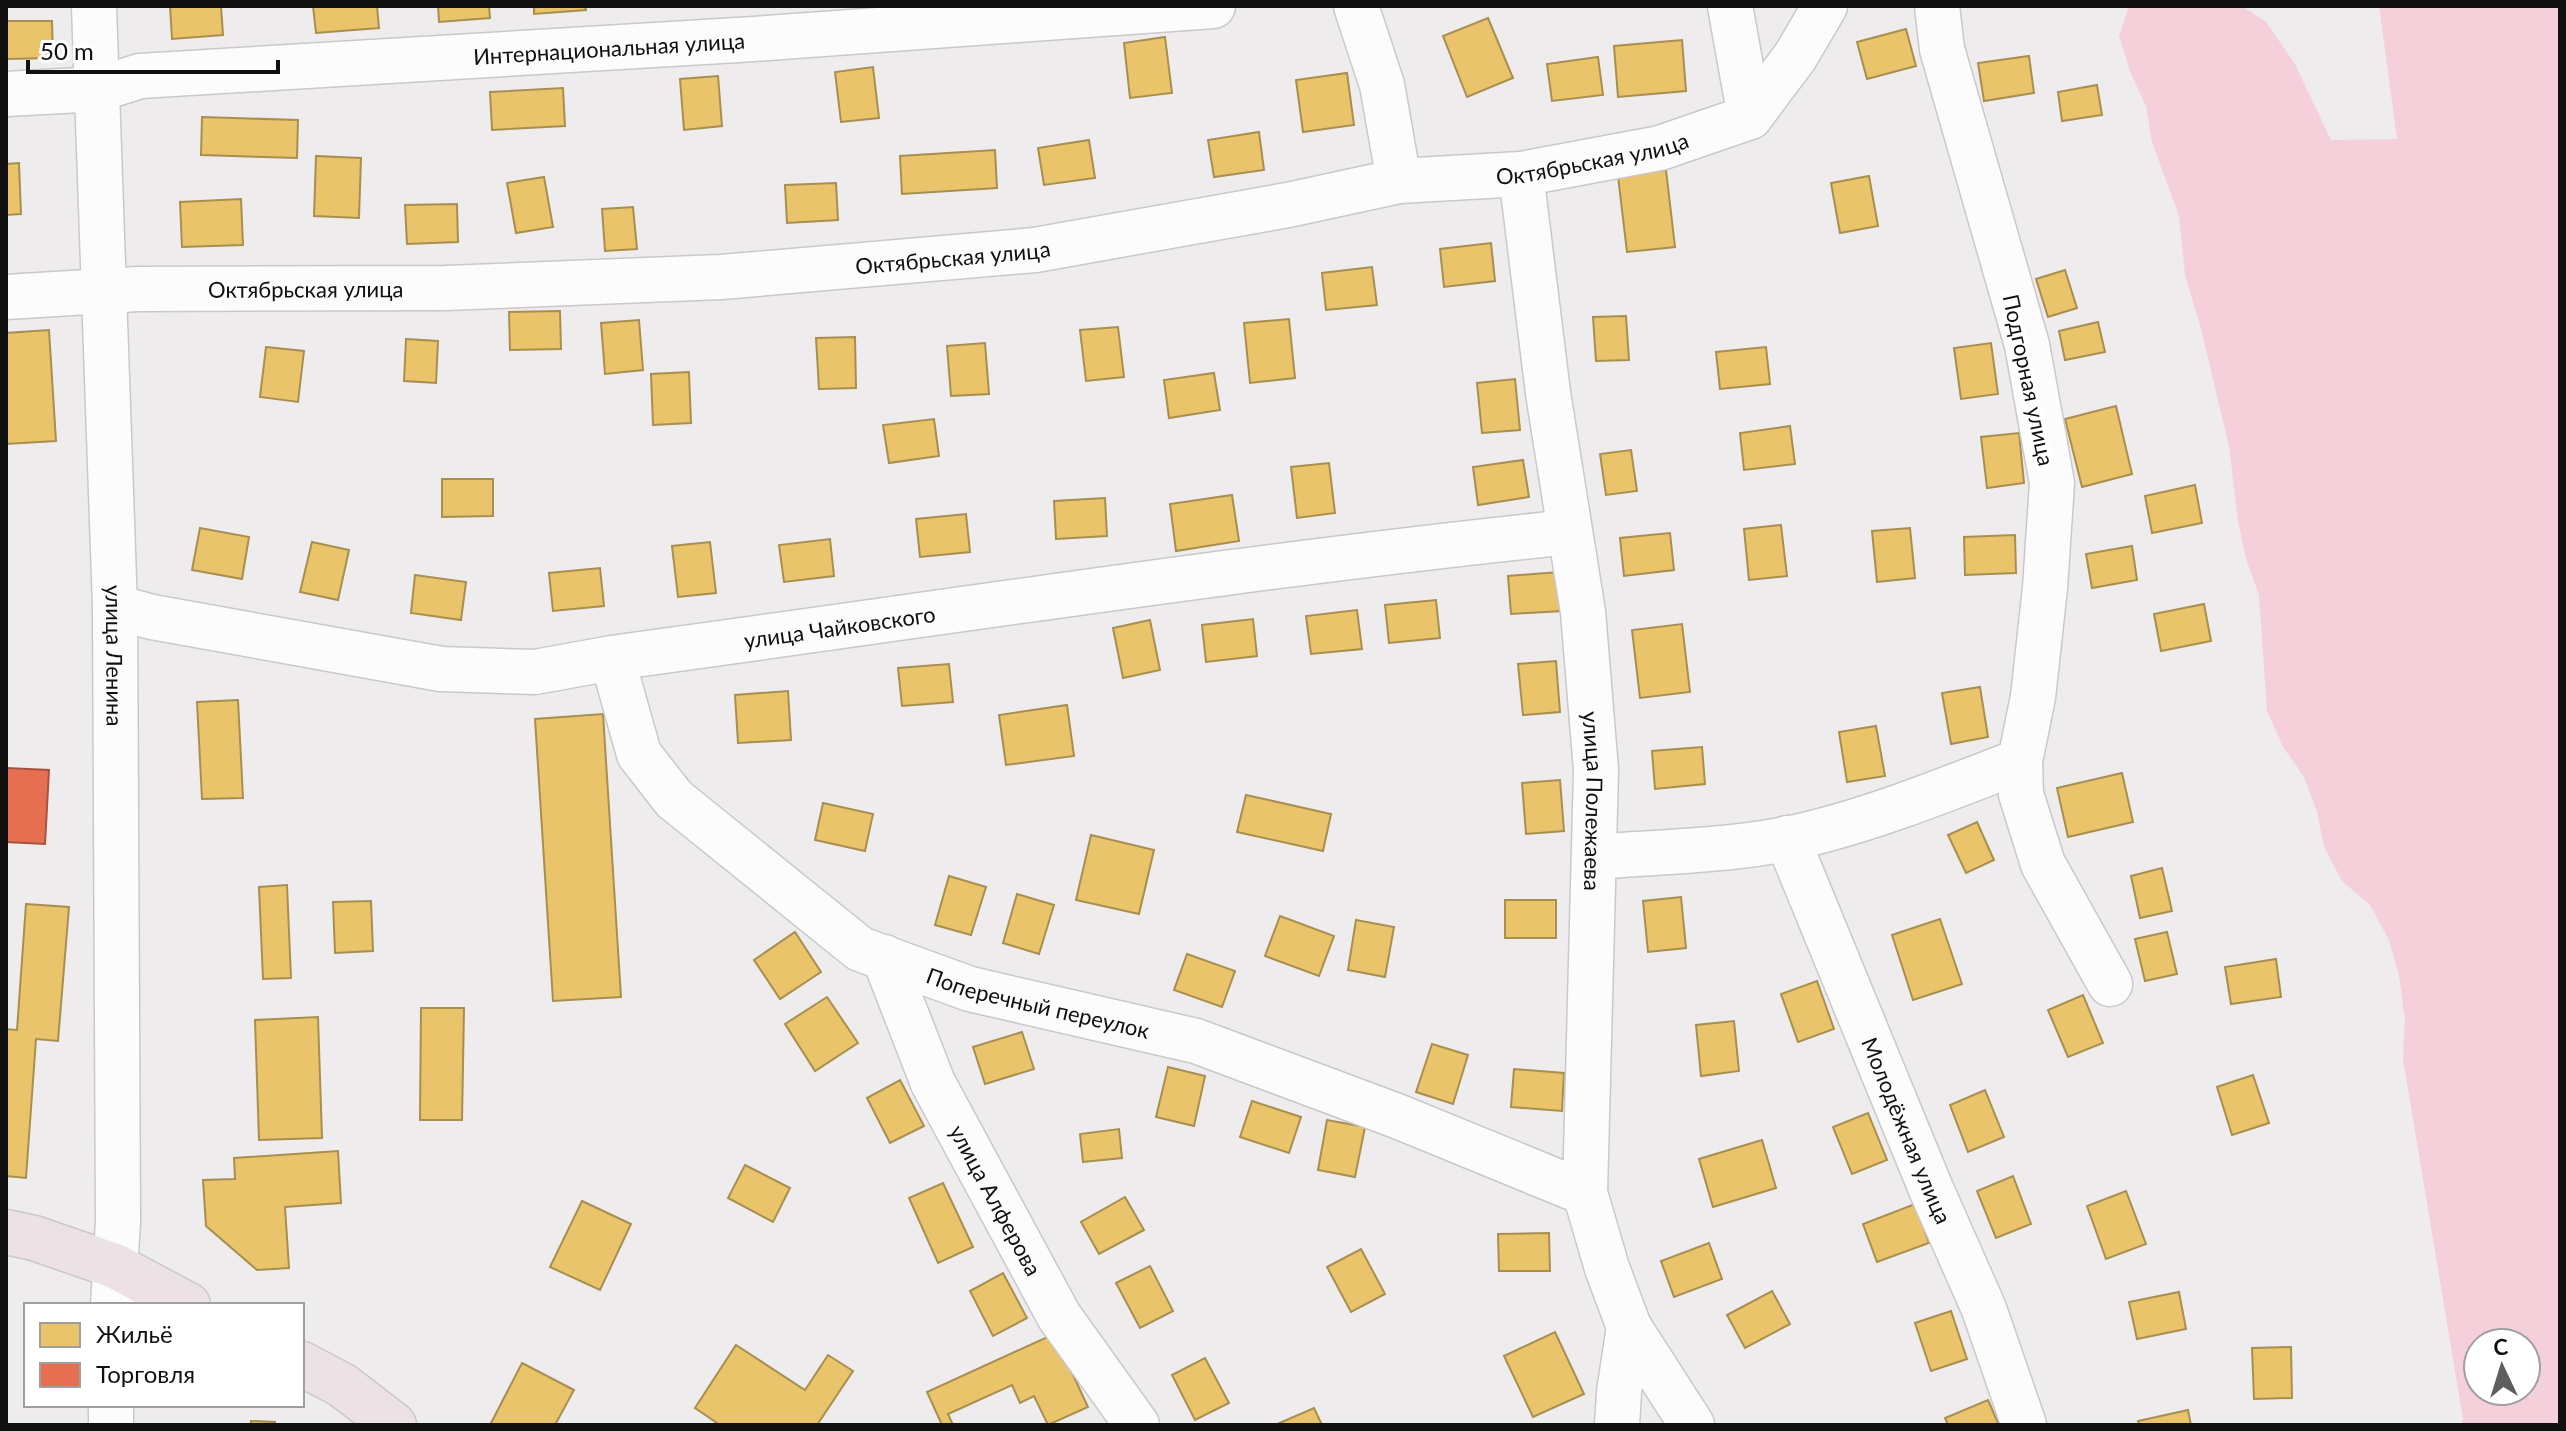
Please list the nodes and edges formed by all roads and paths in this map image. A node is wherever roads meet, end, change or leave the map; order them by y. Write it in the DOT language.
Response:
graph roads {
  1 [pos="94,6"];
  2 [pos="1213,6"];
  3 [pos="1356,6"];
  4 [pos="1730,6"];
  5 [pos="1825,6"];
  6 [pos="1937,6"];
  7 [pos="99,89"];
  8 [pos="6,94"];
  9 [pos="1750,117"];
  10 [pos="1521,174"];
  11 [pos="1399,181"];
  12 [pos="102,291"];
  13 [pos="6,297"];
  14 [pos="1569,532"];
  15 [pos="115,607"];
  16 [pos="612,658"];
  17 [pos="2020,761"];
  18 [pos="1787,838"];
  19 [pos="1595,857"];
  20 [pos="884,957"];
  21 [pos="2110,984"];
  22 [pos="1585,1193"];
  23 [pos="6,1232"];
  24 [pos="114,1286"];
  25 [pos="180,1303"];
  26 [pos="1629,1327"];
  27 [pos="304,1365"];
  28 [pos="394,1425"];
  29 [pos="1137,1425"];
  30 [pos="1617,1425"];
  31 [pos="1692,1425"];
  32 [pos="2024,1425"];
  1 -- 7 [label="street, улица Ленина"];
  2 -- 7 [label="street, Интернациональная улица"];
  3 -- 11 [label="street"];
  4 -- 9 [label="street"];
  5 -- 9 [label="street"];
  6 -- 17 [label="street, Подгорная улица"];
  7 -- 8 [label="street, Интернациональная улица"];
  7 -- 12 [label="street, улица Ленина"];
  9 -- 10 [label="street, Октябрьская улица"];
  10 -- 11 [label="street, Октябрьская улица"];
  10 -- 14 [label="street, улица Полежаева"];
  11 -- 12 [label="street, Октябрьская улица"];
  12 -- 13 [label="street, Октябрьская улица"];
  12 -- 15 [label="street, улица Ленина"];
  14 -- 16 [label="street, улица Чайковского"];
  14 -- 19 [label="street, улица Полежаева"];
  15 -- 16 [label="street, улица Чайковского"];
  15 -- 24 [label="street, улица Ленина"];
  16 -- 20 [label="street, Поперечный переулок"];
  17 -- 18 [label="street"];
  17 -- 21 [label="street, Подгорная улица"];
  18 -- 19 [label="street"];
  18 -- 32 [label="street, Молодёжная улица"];
  19 -- 22 [label="street, улица Полежаева"];
  20 -- 22 [label="street, Поперечный переулок"];
  20 -- 29 [label="street, улица Алферова"];
  22 -- 26 [label="street, улица Полежаева"];
  23 -- 24 [label="main road"];
  24 -- 25 [label="main road"];
  26 -- 30 [label="street, улица Полежаева"];
  26 -- 31 [label="street"];
  27 -- 28 [label="main road"];
}
